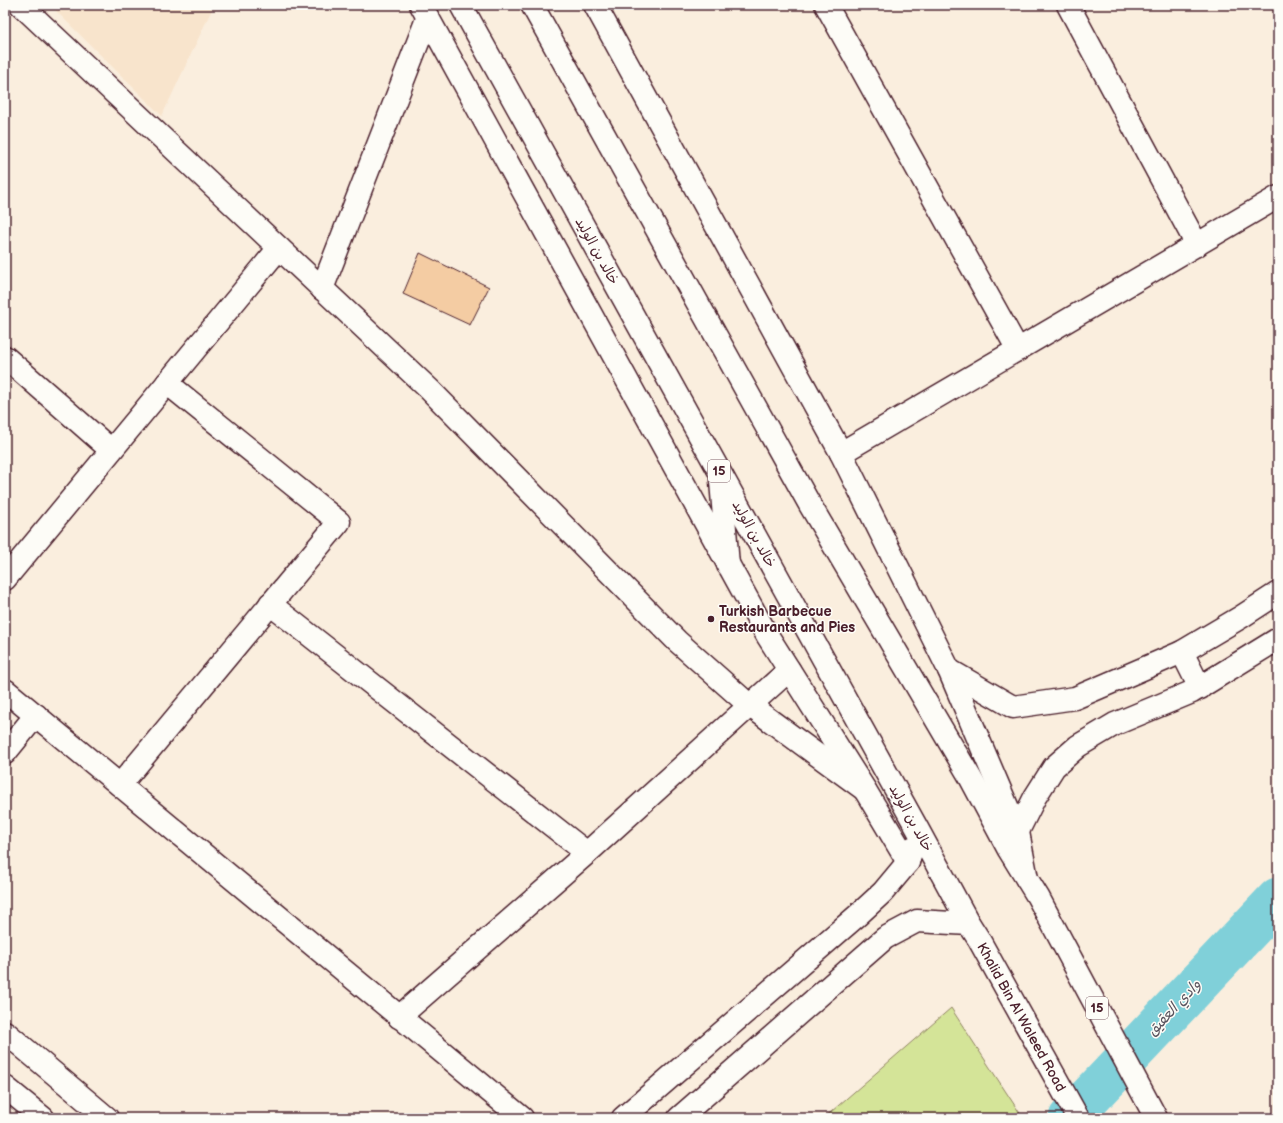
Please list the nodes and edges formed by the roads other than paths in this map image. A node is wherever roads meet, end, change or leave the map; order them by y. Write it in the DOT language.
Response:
graph roads {
  1 [pos="21,5"];
  2 [pos="461,5"];
  3 [pos="532,5"];
  4 [pos="595,5"];
  5 [pos="826,5"];
  6 [pos="1068,5"];
  7 [pos="424,12"];
  8 [pos="1278,197"];
  9 [pos="1197,245"];
  10 [pos="279,248"];
  11 [pos="322,289"];
  12 [pos="1018,350"];
  13 [pos="5,357"];
  14 [pos="167,383"];
  15 [pos="112,450"];
  16 [pos="841,453"];
  17 [pos="721,474"];
  18 [pos="728,565"];
  19 [pos="5,578"];
  20 [pos="1278,593"];
  21 [pos="270,604"];
  22 [pos="1278,639"];
  23 [pos="1182,652"];
  24 [pos="789,670"];
  25 [pos="949,670"];
  26 [pos="1200,688"];
  27 [pos="5,690"];
  28 [pos="750,705"];
  29 [pos="36,715"];
  30 [pos="5,752"];
  31 [pos="120,785"];
  32 [pos="865,790"];
  33 [pos="917,828"];
  34 [pos="1014,841"];
  35 [pos="587,853"];
  36 [pos="908,862"];
  37 [pos="973,931"];
  38 [pos="399,1017"];
  39 [pos="5,1032"];
  40 [pos="5,1087"];
  41 [pos="43,1118"];
  42 [pos="107,1118"];
  43 [pos="522,1118"];
  44 [pos="623,1118"];
  45 [pos="679,1118"];
  46 [pos="1078,1118"];
  47 [pos="1156,1118"];
  1 -- 10 [label="main road"];
  2 -- 17 [label="main road, خالد بن الوليد / 15"];
  3 -- 34 [label="main road, 15"];
  4 -- 16 [label="main road"];
  5 -- 12 [label="main road"];
  6 -- 9 [label="main road"];
  7 -- 11 [label="main road"];
  7 -- 18 [label="main road"];
  8 -- 9 [label="main road"];
  9 -- 12 [label="main road"];
  10 -- 11 [label="main road"];
  10 -- 14 [label="main road"];
  11 -- 28 [label="main road"];
  12 -- 16 [label="main road"];
  13 -- 15 [label="main road"];
  14 -- 15 [label="main road"];
  14 -- 21 [label="main road"];
  15 -- 19 [label="main road"];
  16 -- 25 [label="main road"];
  17 -- 18 [label="main road"];
  17 -- 33 [label="main road, خالد بن الوليد / 15"];
  18 -- 24 [label="main road"];
  20 -- 23 [label="main road"];
  21 -- 31 [label="main road"];
  21 -- 35 [label="main road"];
  22 -- 26 [label="main road"];
  23 -- 25 [label="main road"];
  23 -- 26 [label="main road"];
  24 -- 28 [label="main road"];
  24 -- 32 [label="main road"];
  25 -- 34 [label="main road"];
  26 -- 34 [label="main road"];
  27 -- 29 [label="main road"];
  28 -- 32 [label="main road"];
  28 -- 35 [label="main road"];
  29 -- 30 [label="main road"];
  29 -- 31 [label="main road"];
  31 -- 38 [label="main road"];
  32 -- 36 [label="main road"];
  33 -- 36 [label="main road"];
  33 -- 37 [label="main road, خالد بن الوليد / 15"];
  34 -- 47 [label="main road, 15"];
  35 -- 38 [label="main road"];
  36 -- 44 [label="main road"];
  37 -- 45 [label="main road"];
  37 -- 46 [label="main road, Khalid Bin Al Waleed Road / 15"];
  38 -- 43 [label="main road"];
  39 -- 42 [label="main road"];
  40 -- 41 [label="main road"];
}
